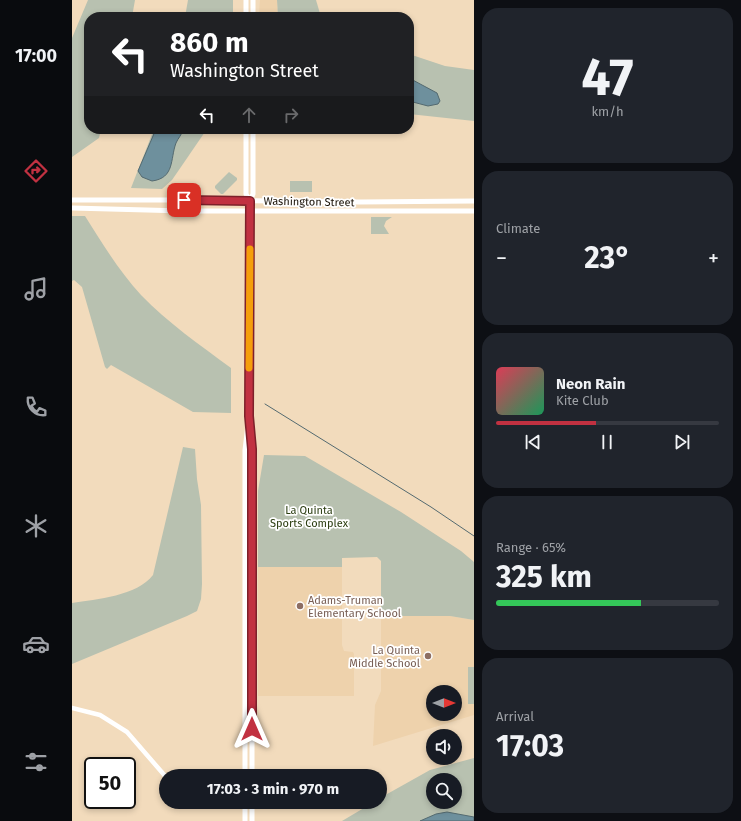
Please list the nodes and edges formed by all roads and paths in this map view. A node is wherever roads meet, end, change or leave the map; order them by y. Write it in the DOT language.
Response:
graph roads {
  1 [pos="246,0"];
  2 [pos="253,0"];
  3 [pos="246,12"];
  4 [pos="253,12"];
  5 [pos="246,134"];
  6 [pos="253,134"];
  7 [pos="72,200"];
  8 [pos="250,201"];
  9 [pos="474,201"];
  10 [pos="72,208"];
  11 [pos="251,210"];
  12 [pos="474,211"];
  13 [pos="249,416"];
  14 [pos="72,708"];
  15 [pos="159,769"];
  16 [pos="245,769"];
  17 [pos="252,769"];
  18 [pos="245,809"];
  19 [pos="252,809"];
  20 [pos="245,821"];
  21 [pos="252,821"];
  1 -- 3 [label="main road"];
  2 -- 4 [label="main road"];
  5 -- 8 [label="main road"];
  6 -- 8 [label="main road"];
  7 -- 8 [label="main road, Washington Street"];
  8 -- 9 [label="main road, Washington Street"];
  8 -- 11 [label="main road"];
  10 -- 11 [label="main road, Washington Street"];
  11 -- 12 [label="main road, Washington Street"];
  11 -- 13 [label="main road"];
  13 -- 16 [label="main road"];
  13 -- 17 [label="main road"];
  14 -- 15 [label="street"];
  18 -- 20 [label="main road"];
  19 -- 21 [label="main road"];
}
